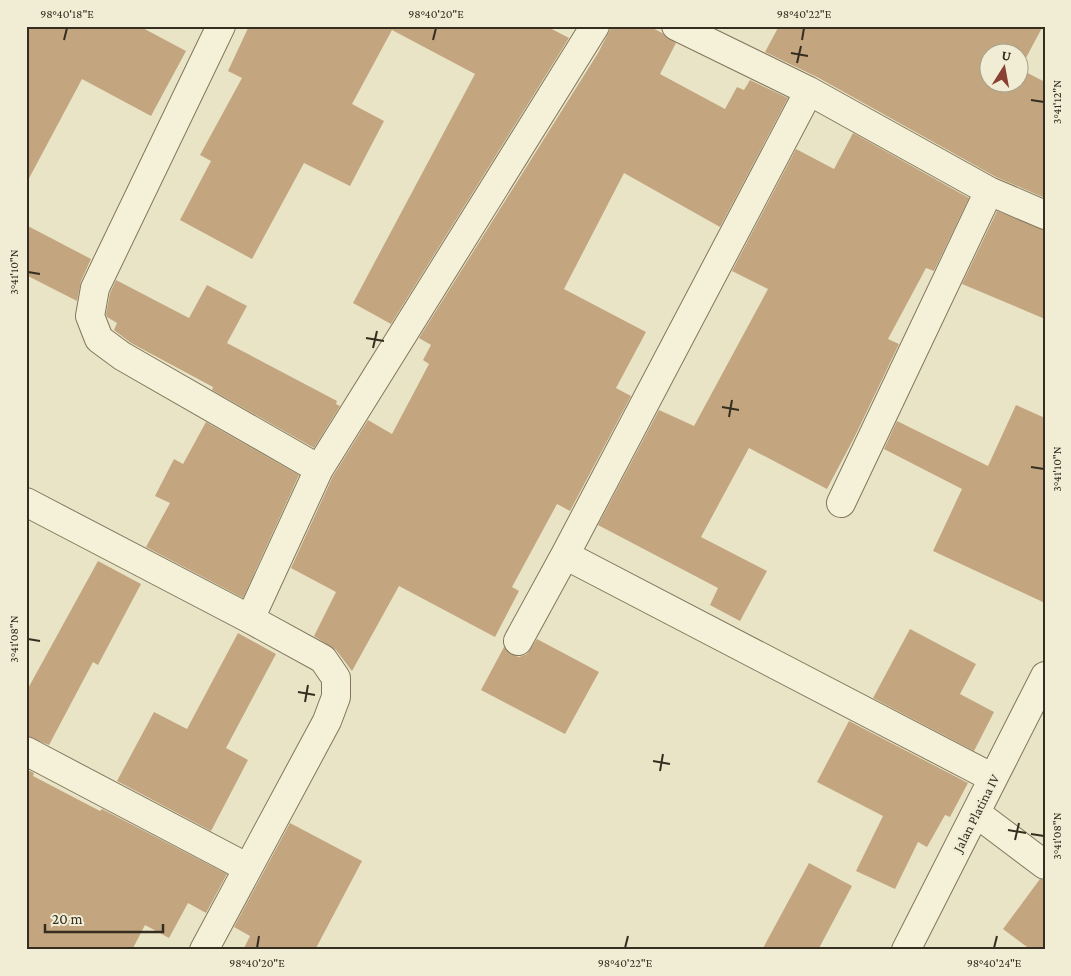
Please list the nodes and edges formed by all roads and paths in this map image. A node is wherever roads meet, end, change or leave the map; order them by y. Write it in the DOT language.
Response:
graph roads {
  1 [pos="221,26"];
  2 [pos="595,26"];
  3 [pos="676,26"];
  4 [pos="809,91"];
  5 [pos="989,191"];
  6 [pos="1045,215"];
  7 [pos="319,469"];
  8 [pos="26,502"];
  9 [pos="841,503"];
  10 [pos="565,555"];
  11 [pos="250,618"];
  12 [pos="518,641"];
  13 [pos="1045,676"];
  14 [pos="26,751"];
  15 [pos="993,778"];
  16 [pos="976,813"];
  17 [pos="1045,865"];
  18 [pos="248,868"];
  19 [pos="204,950"];
  20 [pos="906,950"];
  1 -- 7 [label="street"];
  2 -- 7 [label="street"];
  3 -- 4 [label="street"];
  4 -- 5 [label="street"];
  4 -- 10 [label="street"];
  5 -- 6 [label="street"];
  5 -- 9 [label="street"];
  7 -- 11 [label="street"];
  8 -- 11 [label="street"];
  10 -- 12 [label="street"];
  10 -- 15 [label="street"];
  11 -- 18 [label="street"];
  13 -- 15 [label="street, Jalan Platina IV"];
  14 -- 18 [label="street"];
  15 -- 16 [label="street, Jalan Platina IV"];
  16 -- 17 [label="street"];
  16 -- 20 [label="street, Jalan Platina IV"];
  18 -- 19 [label="street"];
}
